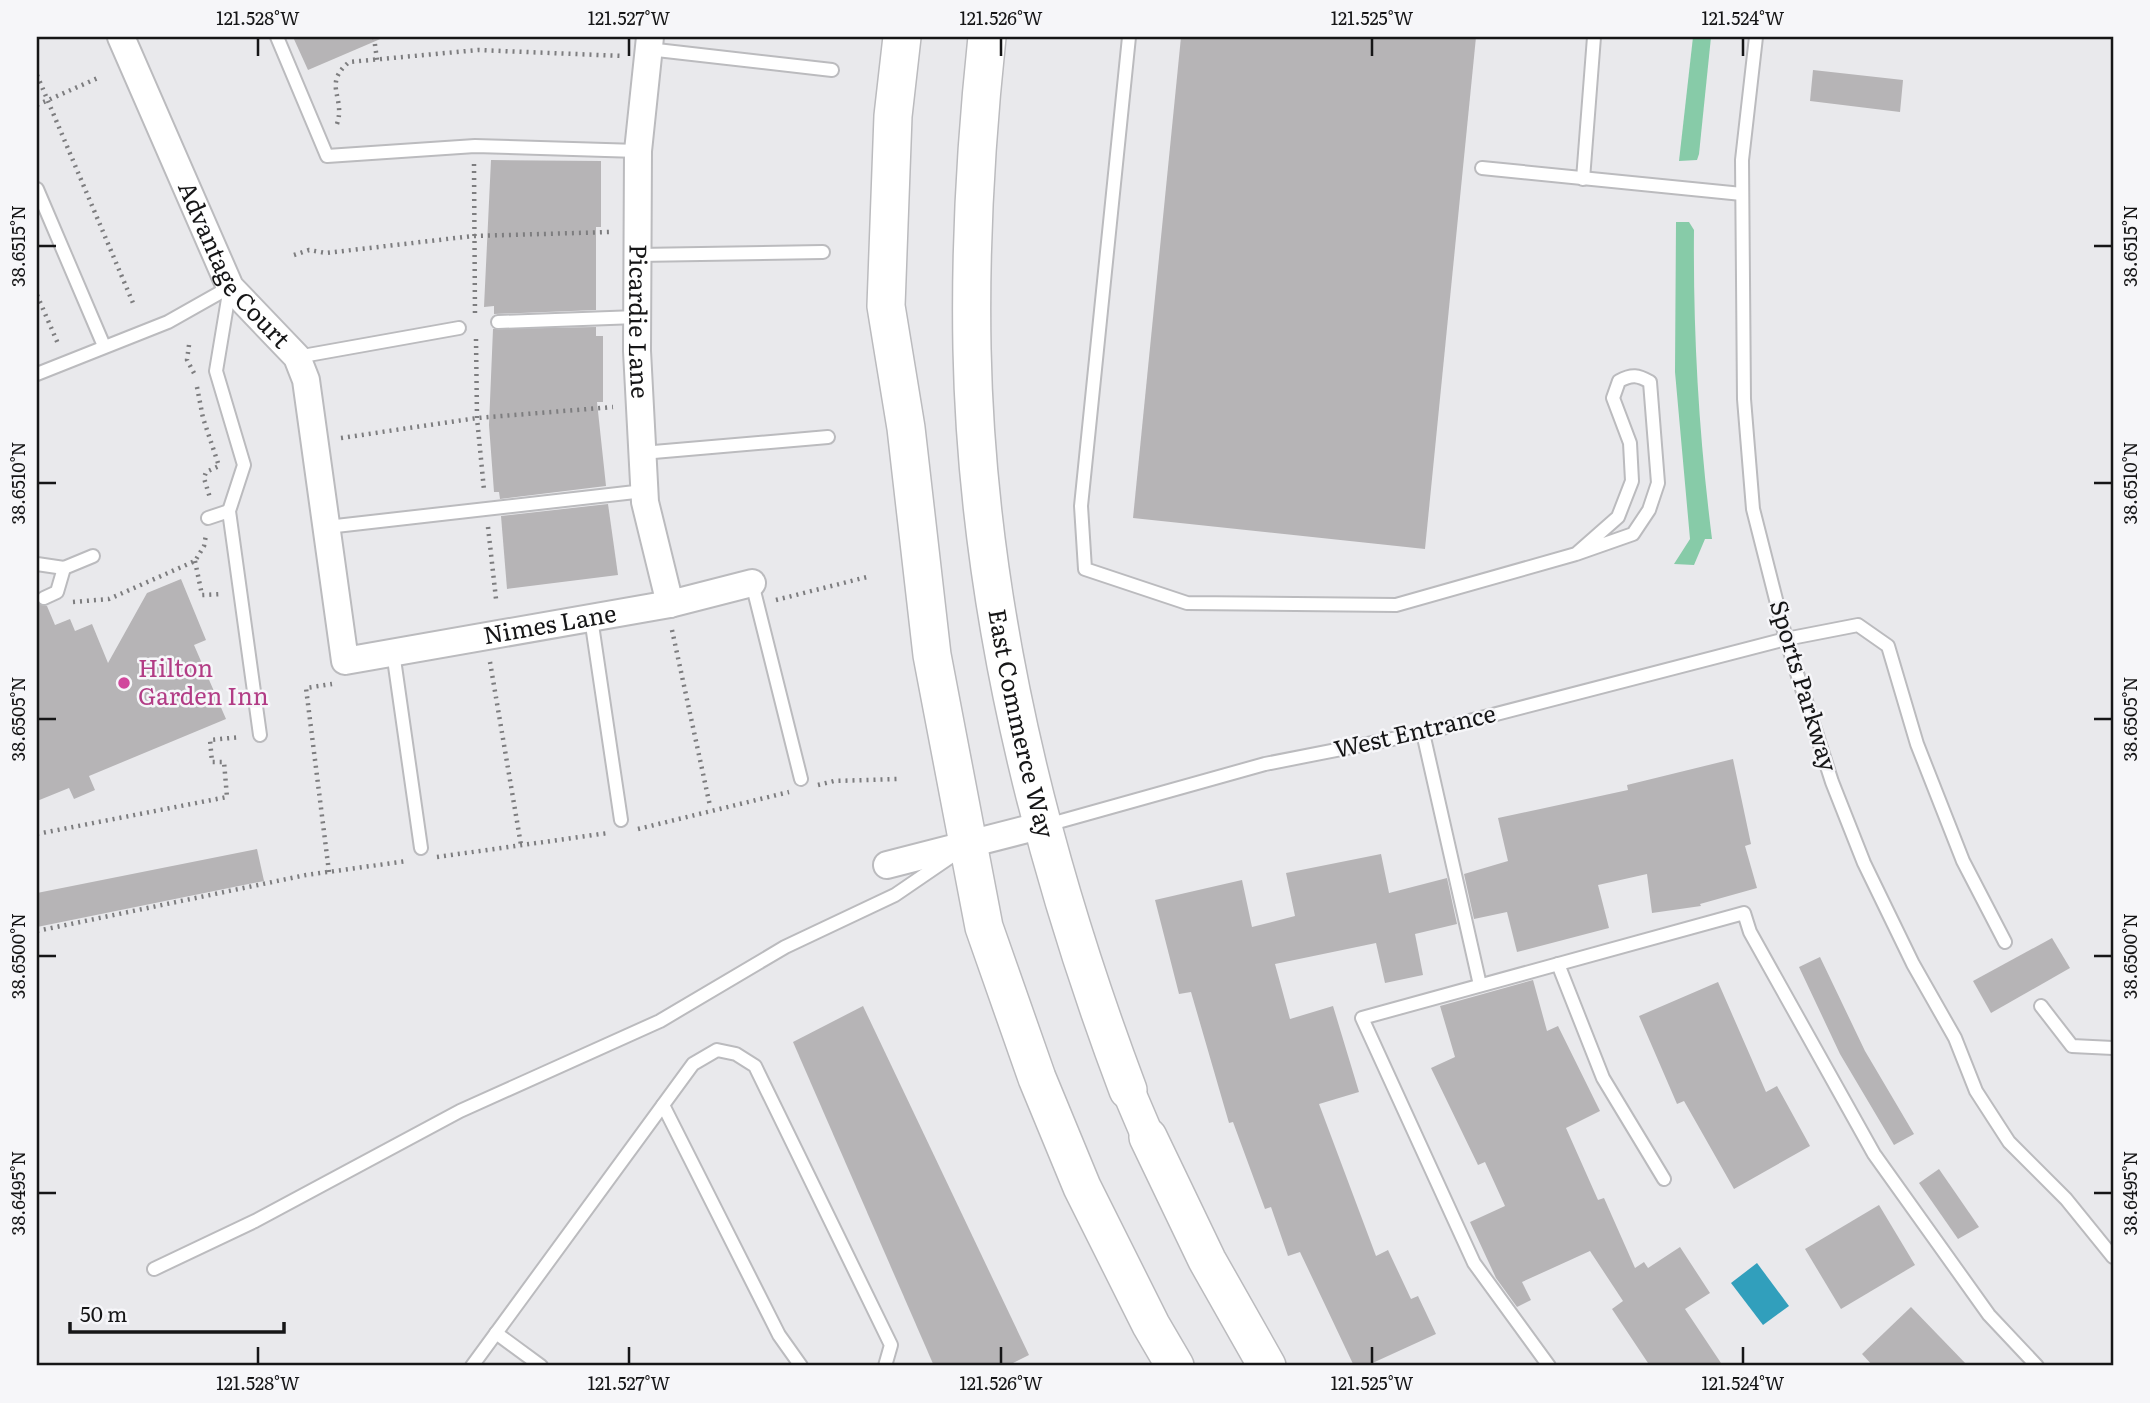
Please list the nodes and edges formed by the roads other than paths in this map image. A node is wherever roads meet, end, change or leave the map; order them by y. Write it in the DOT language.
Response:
graph roads {
  1 [pos="121,37"];
  2 [pos="277,37"];
  3 [pos="902,37"];
  4 [pos="987,37"];
  5 [pos="1129,37"];
  6 [pos="1594,37"];
  7 [pos="1756,37"];
  8 [pos="641,47"];
  9 [pos="832,70"];
  10 [pos="638,151"];
  11 [pos="1482,168"];
  12 [pos="1583,179"];
  13 [pos="37,189"];
  14 [pos="1742,194"];
  15 [pos="822,252"];
  16 [pos="638,255"];
  17 [pos="230,287"];
  18 [pos="637,317"];
  19 [pos="498,322"];
  20 [pos="459,328"];
  21 [pos="104,346"];
  22 [pos="297,357"];
  23 [pos="37,374"];
  24 [pos="828,437"];
  25 [pos="642,453"];
  26 [pos="644,491"];
  27 [pos="229,511"];
  28 [pos="208,518"];
  29 [pos="327,527"];
  30 [pos="1576,554"];
  31 [pos="93,556"];
  32 [pos="37,564"];
  33 [pos="64,568"];
  34 [pos="754,594"];
  35 [pos="44,598"];
  36 [pos="591,618"];
  37 [pos="670,621"];
  38 [pos="1786,639"];
  39 [pos="393,652"];
  40 [pos="345,671"];
  41 [pos="1423,733"];
  42 [pos="260,736"];
  43 [pos="802,786"];
  44 [pos="1043,825"];
  45 [pos="618,826"];
  46 [pos="970,844"];
  47 [pos="423,853"];
  48 [pos="887,865"];
  49 [pos="2005,942"];
  50 [pos="1558,964"];
  51 [pos="1480,985"];
  52 [pos="2041,1006"];
  53 [pos="2113,1048"];
  54 [pos="1128,1090"];
  55 [pos="663,1105"];
  56 [pos="1148,1138"];
  57 [pos="1664,1179"];
  58 [pos="2113,1257"];
  59 [pos="154,1269"];
  60 [pos="496,1333"];
  61 [pos="472,1366"];
  62 [pos="541,1366"];
  63 [pos="801,1366"];
  64 [pos="885,1366"];
  65 [pos="1175,1366"];
  66 [pos="1267,1366"];
  67 [pos="1549,1366"];
  68 [pos="2036,1366"];
  1 -- 17 [label="street, Advantage Court"];
  2 -- 10 [label="lane"];
  3 -- 46 [label="main road"];
  4 -- 44 [label="main road, East Commerce Way"];
  5 -- 30 [label="lane"];
  6 -- 12 [label="lane"];
  7 -- 14 [label="lane, Sports Parkway"];
  8 -- 9 [label="lane"];
  8 -- 10 [label="street, Picardie Lane"];
  10 -- 16 [label="street, Picardie Lane"];
  11 -- 12 [label="lane"];
  12 -- 14 [label="lane"];
  13 -- 21 [label="lane"];
  14 -- 38 [label="lane, Sports Parkway"];
  15 -- 16 [label="lane"];
  16 -- 18 [label="street, Picardie Lane"];
  17 -- 21 [label="lane"];
  17 -- 22 [label="street, Advantage Court"];
  17 -- 27 [label="lane"];
  18 -- 19 [label="lane"];
  18 -- 25 [label="street, Picardie Lane"];
  20 -- 22 [label="lane"];
  21 -- 23 [label="lane"];
  22 -- 29 [label="street, Advantage Court"];
  24 -- 25 [label="lane"];
  25 -- 26 [label="street, Picardie Lane"];
  26 -- 29 [label="lane"];
  26 -- 37 [label="street, Picardie Lane"];
  27 -- 28 [label="lane"];
  27 -- 42 [label="lane"];
  29 -- 40 [label="street, Advantage Court"];
  30 -- 30 [label="lane"];
  31 -- 33 [label="lane"];
  32 -- 33 [label="lane"];
  33 -- 35 [label="lane"];
  34 -- 37 [label="street, Nimes Lane"];
  34 -- 43 [label="lane"];
  36 -- 37 [label="street, Nimes Lane"];
  36 -- 39 [label="street, Nimes Lane"];
  36 -- 45 [label="lane"];
  38 -- 41 [label="lane, West Entrance"];
  38 -- 49 [label="lane, West Entrance"];
  38 -- 58 [label="lane, Sports Parkway"];
  39 -- 40 [label="street, Nimes Lane"];
  39 -- 47 [label="lane"];
  41 -- 44 [label="lane, West Entrance"];
  41 -- 51 [label="lane"];
  44 -- 46 [label="street"];
  44 -- 54 [label="main road, East Commerce Way"];
  46 -- 48 [label="street"];
  46 -- 59 [label="lane"];
  46 -- 65 [label="main road"];
  50 -- 51 [label="lane"];
  50 -- 57 [label="lane"];
  50 -- 68 [label="lane"];
  51 -- 67 [label="lane"];
  52 -- 53 [label="lane"];
  54 -- 56 [label="street, East Commerce Way"];
  55 -- 60 [label="lane"];
  55 -- 63 [label="lane"];
  55 -- 64 [label="lane"];
  56 -- 66 [label="main road, East Commerce Way"];
  60 -- 61 [label="lane"];
  60 -- 62 [label="lane"];
}
